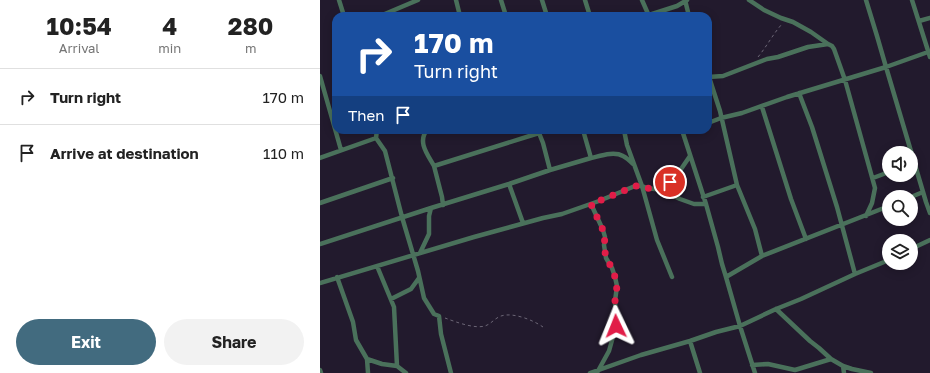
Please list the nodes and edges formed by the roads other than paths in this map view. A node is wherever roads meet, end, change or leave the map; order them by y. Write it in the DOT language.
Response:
graph roads {
  1 [pos="339,0"];
  2 [pos="418,0"];
  3 [pos="456,0"];
  4 [pos="500,0"];
  5 [pos="542,0"];
  6 [pos="585,0"];
  7 [pos="642,0"];
  8 [pos="686,0"];
  9 [pos="749,0"];
  10 [pos="866,0"];
  11 [pos="912,0"];
  12 [pos="343,12"];
  13 [pos="390,12"];
  14 [pos="459,12"];
  15 [pos="504,12"];
  16 [pos="546,12"];
  17 [pos="589,12"];
  18 [pos="646,12"];
  19 [pos="659,12"];
  20 [pos="688,12"];
  21 [pos="930,18"];
  22 [pos="919,21"];
  23 [pos="828,44"];
  24 [pos="929,54"];
  25 [pos="886,67"];
  26 [pos="320,76"];
  27 [pos="712,77"];
  28 [pos="845,80"];
  29 [pos="712,87"];
  30 [pos="799,93"];
  31 [pos="762,107"];
  32 [pos="332,118"];
  33 [pos="721,118"];
  34 [pos="712,121"];
  35 [pos="336,134"];
  36 [pos="376,134"];
  37 [pos="423,134"];
  38 [pos="530,134"];
  39 [pos="540,134"];
  40 [pos="585,134"];
  41 [pos="625,134"];
  42 [pos="684,134"];
  43 [pos="376,138"];
  44 [pos="908,146"];
  45 [pos="341,150"];
  46 [pos="690,156"];
  47 [pos="320,158"];
  48 [pos="591,158"];
  49 [pos="633,164"];
  50 [pos="434,166"];
  51 [pos="550,170"];
  52 [pos="882,175"];
  53 [pos="918,177"];
  54 [pos="392,178"];
  55 [pos="873,178"];
  56 [pos="509,184"];
  57 [pos="737,185"];
  58 [pos="642,186"];
  59 [pos="662,190"];
  60 [pos="923,192"];
  61 [pos="918,194"];
  62 [pos="703,197"];
  63 [pos="320,203"];
  64 [pos="591,204"];
  65 [pos="706,204"];
  66 [pos="443,205"];
  67 [pos="431,208"];
  68 [pos="882,209"];
  69 [pos="930,214"];
  70 [pos="866,216"];
  71 [pos="402,217"];
  72 [pos="523,223"];
  73 [pos="841,225"];
  74 [pos="806,239"];
  75 [pos="930,240"];
  76 [pos="320,244"];
  77 [pos="918,246"];
  78 [pos="420,253"];
  79 [pos="414,255"];
  80 [pos="762,256"];
  81 [pos="882,263"];
  82 [pos="377,266"];
  83 [pos="855,274"];
  84 [pos="337,277"];
  85 [pos="672,277"];
  86 [pos="726,277"];
  87 [pos="419,278"];
  88 [pos="320,283"];
  89 [pos="391,299"];
  90 [pos="776,309"];
  91 [pos="740,326"];
  92 [pos="690,341"];
  93 [pos="831,359"];
  94 [pos="367,360"];
  95 [pos="752,365"];
  96 [pos="397,366"];
  97 [pos="843,366"];
  98 [pos="320,370"];
  99 [pos="598,371"];
  100 [pos="321,373"];
  101 [pos="368,373"];
  102 [pos="406,373"];
  103 [pos="451,373"];
  104 [pos="590,373"];
  105 [pos="700,373"];
  106 [pos="755,373"];
  107 [pos="844,373"];
  108 [pos="871,373"];
  1 -- 12 [label="street"];
  2 -- 13 [label="street"];
  3 -- 14 [label="street"];
  4 -- 15 [label="street"];
  5 -- 16 [label="street"];
  6 -- 17 [label="street"];
  7 -- 18 [label="street"];
  8 -- 19 [label="street"];
  8 -- 20 [label="street"];
  9 -- 23 [label="street"];
  10 -- 25 [label="street"];
  11 -- 22 [label="street"];
  21 -- 22 [label="street"];
  22 -- 24 [label="street"];
  23 -- 27 [label="street"];
  23 -- 28 [label="street"];
  24 -- 25 [label="street"];
  25 -- 28 [label="street"];
  25 -- 44 [label="street"];
  26 -- 32 [label="street"];
  28 -- 30 [label="street"];
  28 -- 55 [label="street"];
  29 -- 33 [label="street"];
  30 -- 31 [label="street"];
  30 -- 73 [label="street"];
  31 -- 33 [label="street"];
  31 -- 74 [label="street"];
  33 -- 34 [label="street"];
  33 -- 57 [label="street"];
  35 -- 45 [label="street"];
  36 -- 43 [label="street"];
  37 -- 50 [label="street"];
  38 -- 50 [label="street"];
  39 -- 51 [label="street"];
  40 -- 48 [label="street"];
  41 -- 49 [label="street"];
  42 -- 46 [label="street"];
  43 -- 45 [label="street"];
  43 -- 54 [label="street"];
  45 -- 47 [label="street"];
  46 -- 59 [label="street"];
  46 -- 62 [label="street"];
  48 -- 49 [label="street"];
  48 -- 51 [label="street"];
  49 -- 58 [label="street"];
  50 -- 66 [label="street"];
  51 -- 56 [label="street"];
  52 -- 55 [label="street"];
  53 -- 60 [label="street"];
  54 -- 63 [label="street"];
  54 -- 71 [label="street"];
  55 -- 70 [label="street"];
  56 -- 66 [label="street"];
  56 -- 72 [label="street"];
  57 -- 62 [label="street"];
  57 -- 80 [label="street"];
  58 -- 59 [label="street"];
  58 -- 64 [label="street"];
  58 -- 85 [label="street"];
  59 -- 65 [label="street"];
  60 -- 61 [label="street"];
  60 -- 69 [label="street"];
  62 -- 65 [label="street"];
  64 -- 72 [label="street"];
  64 -- 99 [label="street"];
  65 -- 86 [label="street"];
  66 -- 67 [label="street"];
  67 -- 71 [label="street"];
  67 -- 78 [label="street"];
  68 -- 70 [label="street"];
  70 -- 73 [label="street"];
  71 -- 76 [label="street"];
  71 -- 79 [label="street"];
  72 -- 78 [label="street"];
  73 -- 74 [label="street"];
  73 -- 83 [label="street"];
  74 -- 80 [label="street"];
  75 -- 77 [label="street"];
  78 -- 79 [label="street"];
  79 -- 82 [label="street"];
  79 -- 87 [label="street"];
  80 -- 86 [label="street"];
  81 -- 83 [label="street"];
  82 -- 84 [label="street"];
  82 -- 89 [label="street"];
  83 -- 90 [label="street"];
  84 -- 88 [label="street"];
  84 -- 94 [label="street"];
  86 -- 91 [label="street"];
  87 -- 89 [label="street"];
  87 -- 103 [label="street"];
  89 -- 96 [label="street"];
  90 -- 91 [label="street"];
  90 -- 93 [label="street"];
  91 -- 92 [label="street"];
  91 -- 95 [label="street"];
  92 -- 99 [label="street"];
  92 -- 105 [label="street"];
  93 -- 95 [label="street"];
  93 -- 97 [label="street"];
  94 -- 96 [label="street"];
  94 -- 101 [label="street"];
  95 -- 106 [label="street"];
  96 -- 102 [label="street"];
  97 -- 107 [label="street"];
  97 -- 108 [label="street"];
  98 -- 100 [label="street"];
  99 -- 104 [label="street"];
}
